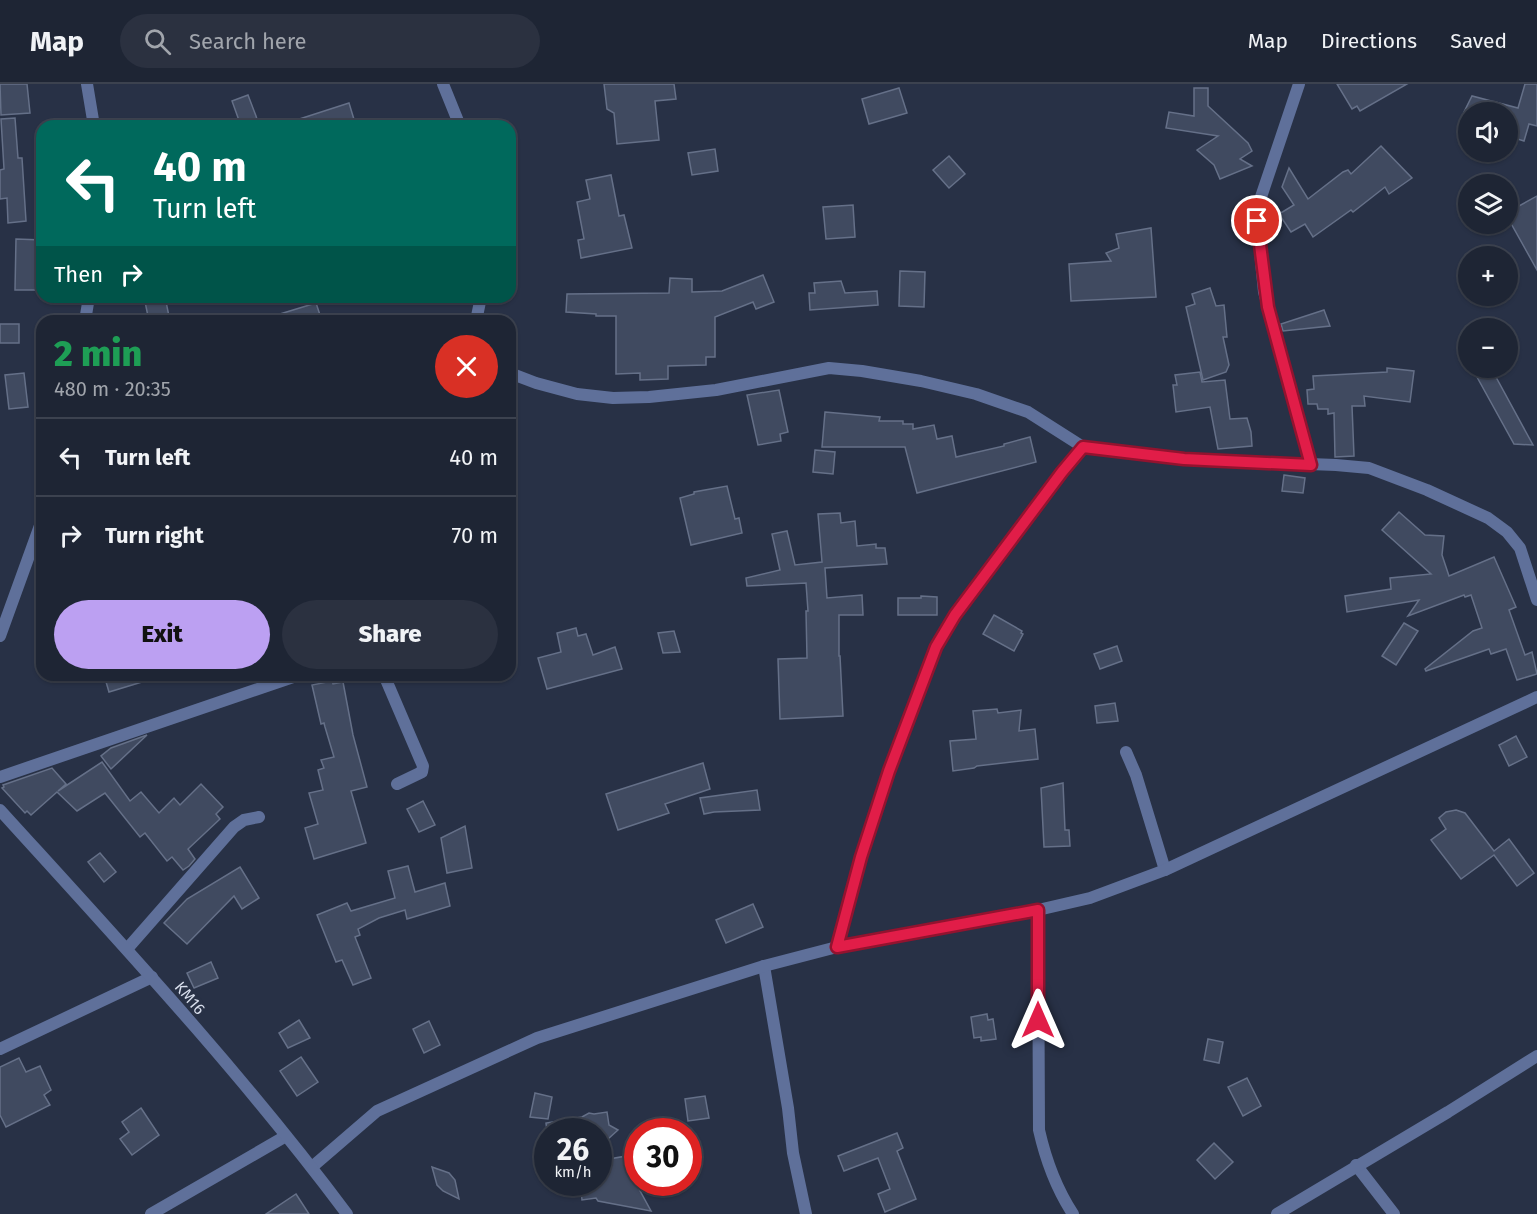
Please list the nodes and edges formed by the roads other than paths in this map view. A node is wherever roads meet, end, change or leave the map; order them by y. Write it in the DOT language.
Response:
graph roads {
  1 [pos="87,84"];
  2 [pos="443,84"];
  3 [pos="1299,84"];
  4 [pos="93,120"];
  5 [pos="458,120"];
  6 [pos="516,376"];
  7 [pos="1083,447"];
  8 [pos="1311,465"];
  9 [pos="36,537"];
  10 [pos="1537,600"];
  11 [pos="0,636"];
  12 [pos="281,681"];
  13 [pos="387,681"];
  14 [pos="1537,697"];
  15 [pos="1126,752"];
  16 [pos="0,777"];
  17 [pos="397,784"];
  18 [pos="0,810"];
  19 [pos="259,817"];
  20 [pos="1165,870"];
  21 [pos="1038,910"];
  22 [pos="837,947"];
  23 [pos="127,949"];
  24 [pos="764,966"];
  25 [pos="152,977"];
  26 [pos="0,1049"];
  27 [pos="1537,1056"];
  28 [pos="286,1136"];
  29 [pos="1356,1166"];
  30 [pos="312,1167"];
  31 [pos="151,1214"];
  32 [pos="347,1214"];
  33 [pos="806,1214"];
  34 [pos="1073,1214"];
  35 [pos="1277,1214"];
  36 [pos="1394,1214"];
  1 -- 4 [label="street"];
  2 -- 5 [label="street"];
  3 -- 8 [label="street"];
  6 -- 7 [label="street"];
  7 -- 8 [label="street"];
  7 -- 22 [label="street"];
  8 -- 10 [label="street"];
  9 -- 11 [label="street"];
  12 -- 16 [label="street"];
  13 -- 17 [label="street"];
  14 -- 20 [label="street"];
  15 -- 20 [label="street"];
  18 -- 23 [label="street, KM16"];
  19 -- 23 [label="street"];
  20 -- 21 [label="street"];
  21 -- 22 [label="street"];
  21 -- 34 [label="street"];
  22 -- 24 [label="street"];
  23 -- 25 [label="street, KM16"];
  24 -- 30 [label="street"];
  24 -- 33 [label="street"];
  25 -- 26 [label="street"];
  25 -- 28 [label="street, KM16"];
  27 -- 29 [label="street"];
  28 -- 30 [label="street, KM16"];
  28 -- 31 [label="street"];
  29 -- 35 [label="street"];
  29 -- 36 [label="street"];
  30 -- 32 [label="street, KM16"];
}
